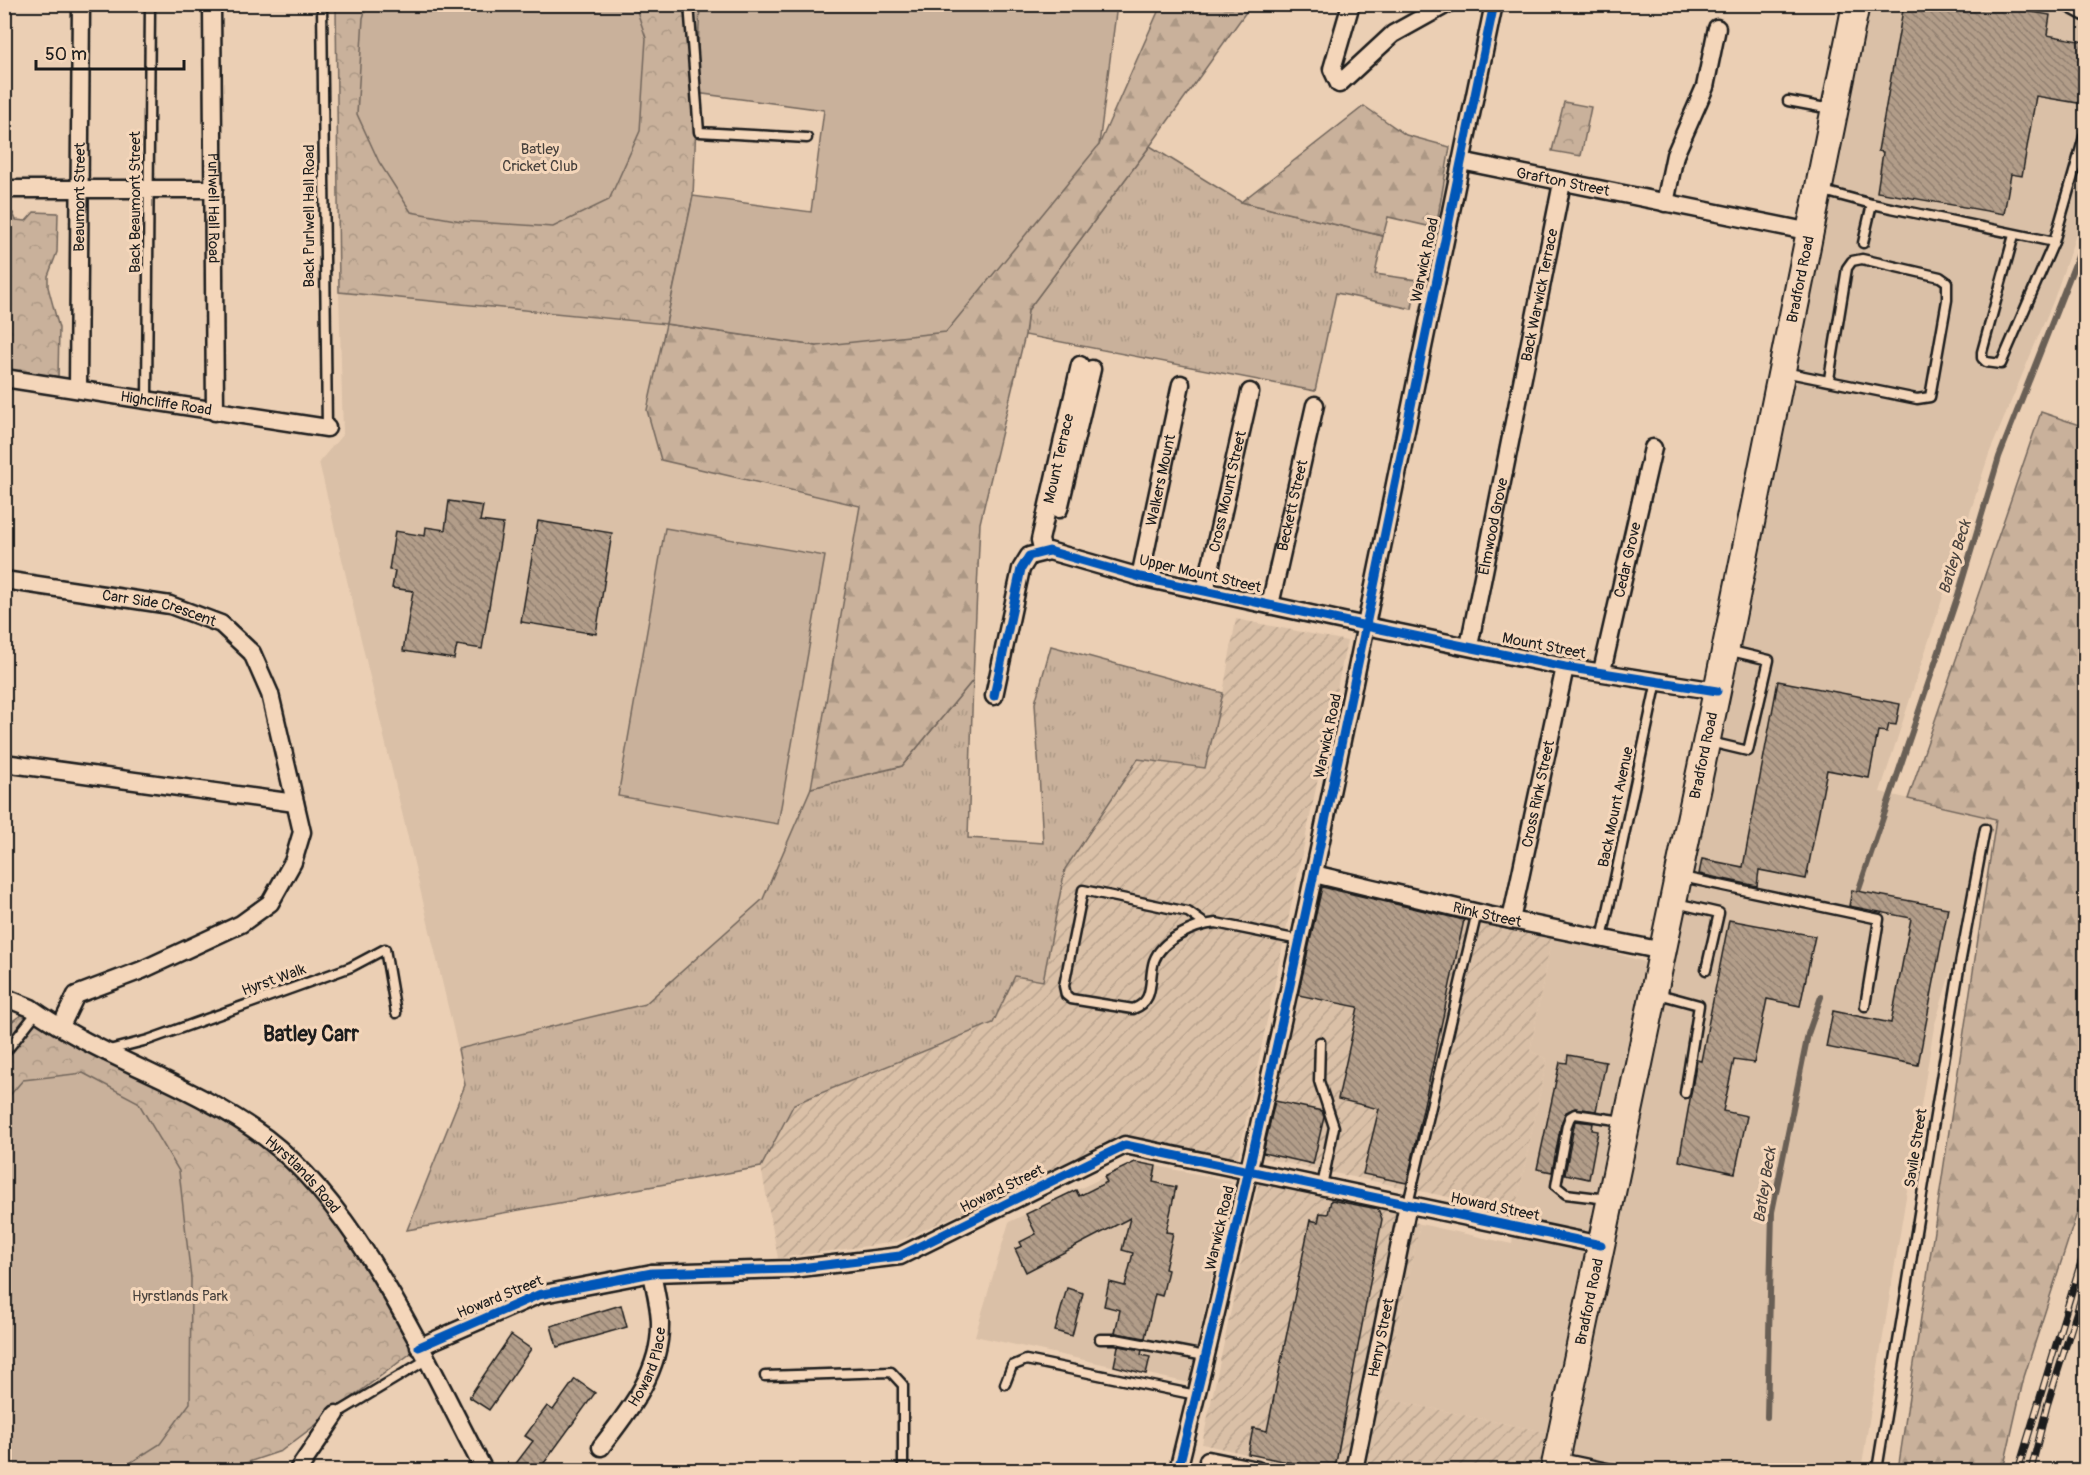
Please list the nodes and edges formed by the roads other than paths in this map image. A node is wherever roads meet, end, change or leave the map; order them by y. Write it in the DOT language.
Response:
graph roads {
  1 [pos="81,4"];
  2 [pos="150,4"];
  3 [pos="213,4"];
  4 [pos="322,4"];
  5 [pos="689,4"];
  6 [pos="1352,4"];
  7 [pos="1447,4"];
  8 [pos="1494,4"];
  9 [pos="1856,4"];
  10 [pos="2062,4"];
  11 [pos="2085,17"];
  12 [pos="1717,28"];
  13 [pos="1788,101"];
  14 [pos="1834,110"];
  15 [pos="2085,130"];
  16 [pos="807,138"];
  17 [pos="1461,161"];
  18 [pos="1562,183"];
  19 [pos="4,189"];
  20 [pos="80,189"];
  21 [pos="148,189"];
  22 [pos="213,189"];
  23 [pos="1818,190"];
  24 [pos="1665,203"];
  25 [pos="1872,204"];
  26 [pos="1811,232"];
  27 [pos="2014,235"];
  28 [pos="2054,242"];
  29 [pos="1863,243"];
  30 [pos="1086,367"];
  31 [pos="1781,371"];
  32 [pos="4,378"];
  33 [pos="1829,379"];
  34 [pos="1181,384"];
  35 [pos="78,390"];
  36 [pos="1250,392"];
  37 [pos="147,400"];
  38 [pos="1315,405"];
  39 [pos="1517,407"];
  40 [pos="215,411"];
  41 [pos="327,428"];
  42 [pos="1653,448"];
  43 [pos="1040,553"];
  44 [pos="1140,577"];
  45 [pos="4,580"];
  46 [pos="1206,591"];
  47 [pos="1270,605"];
  48 [pos="1366,626"];
  49 [pos="1469,646"];
  50 [pos="1725,650"];
  51 [pos="1565,667"];
  52 [pos="1602,671"];
  53 [pos="1657,681"];
  54 [pos="1717,691"];
  55 [pos="994,696"];
  56 [pos="1706,741"];
  57 [pos="4,763"];
  58 [pos="295,803"];
  59 [pos="1985,830"];
  60 [pos="1314,874"];
  61 [pos="1678,877"];
  62 [pos="1673,902"];
  63 [pos="1188,912"];
  64 [pos="1477,912"];
  65 [pos="1511,920"];
  66 [pos="1205,924"];
  67 [pos="1191,931"];
  68 [pos="1602,939"];
  69 [pos="1299,940"];
  70 [pos="1663,951"];
  71 [pos="1706,970"];
  72 [pos="1654,993"];
  73 [pos="4,997"];
  74 [pos="1865,1006"];
  75 [pos="37,1012"];
  76 [pos="396,1013"];
  77 [pos="61,1026"];
  78 [pos="1320,1042"];
  79 [pos="108,1050"];
  80 [pos="4,1054"];
  81 [pos="1684,1093"];
  82 [pos="1626,1121"];
  83 [pos="1249,1170"];
  84 [pos="1322,1186"];
  85 [pos="1610,1200"];
  86 [pos="1408,1204"];
  87 [pos="1601,1245"];
  88 [pos="652,1274"];
  89 [pos="1100,1339"];
  90 [pos="423,1353"];
  91 [pos="1205,1356"];
  92 [pos="765,1376"];
  93 [pos="1005,1384"];
  94 [pos="1196,1395"];
  95 [pos="336,1414"];
  96 [pos="601,1448"];
  97 [pos="1208,1460"];
  98 [pos="1556,1464"];
  99 [pos="298,1470"];
  100 [pos="484,1470"];
  101 [pos="903,1470"];
  102 [pos="1178,1470"];
  103 [pos="1257,1470"];
  104 [pos="1353,1470"];
  105 [pos="1617,1470"];
  106 [pos="1878,1470"];
  1 -- 20 [label="street, Beaumont Street"];
  2 -- 21 [label="lane, Back Beaumont Street"];
  3 -- 22 [label="street, Purlwell Hall Road"];
  4 -- 41 [label="lane, Back Purlwell Hall Road"];
  5 -- 16 [label="lane"];
  6 -- 7 [label="street"];
  8 -- 17 [label="street, Warwick Road"];
  9 -- 14 [label="main road, Bradford Road"];
  10 -- 11 [label="lane"];
  12 -- 24 [label="street"];
  13 -- 14 [label="lane"];
  14 -- 23 [label="main road, Bradford Road"];
  15 -- 28 [label="lane"];
  17 -- 18 [label="street, Grafton Street"];
  17 -- 48 [label="street, Warwick Road"];
  18 -- 24 [label="street, Grafton Street"];
  18 -- 39 [label="street, Back Warwick Terrace"];
  19 -- 20 [label="street"];
  20 -- 21 [label="street"];
  20 -- 35 [label="street, Beaumont Street"];
  21 -- 22 [label="street"];
  21 -- 37 [label="lane, Back Beaumont Street"];
  22 -- 40 [label="street, Purlwell Hall Road"];
  23 -- 25 [label="lane"];
  23 -- 26 [label="main road, Bradford Road"];
  24 -- 26 [label="street, Grafton Street"];
  25 -- 27 [label="lane"];
  25 -- 29 [label="lane"];
  26 -- 31 [label="main road, Bradford Road"];
  27 -- 28 [label="lane"];
  27 -- 28 [label="lane"];
  30 -- 43 [label="street, Mount Terrace"];
  31 -- 33 [label="lane"];
  31 -- 50 [label="main road, Bradford Road"];
  32 -- 35 [label="street, Highcliffe Road"];
  33 -- 33 [label="lane"];
  34 -- 44 [label="street, Walkers Mount"];
  35 -- 37 [label="street, Highcliffe Road"];
  36 -- 46 [label="street, Cross Mount Street"];
  37 -- 40 [label="street, Highcliffe Road"];
  38 -- 47 [label="street, Beckett Street"];
  39 -- 49 [label="street, Elmwood Grove"];
  40 -- 41 [label="street, Highcliffe Road"];
  42 -- 52 [label="street, Cedar Grove"];
  43 -- 44 [label="street, Upper Mount Street"];
  43 -- 55 [label="street"];
  44 -- 46 [label="street, Upper Mount Street"];
  45 -- 58 [label="street, Carr Side Crescent"];
  46 -- 47 [label="street, Upper Mount Street"];
  47 -- 48 [label="street, Upper Mount Street"];
  48 -- 49 [label="street, Mount Street"];
  48 -- 60 [label="street, Warwick Road"];
  49 -- 51 [label="street, Mount Street"];
  50 -- 54 [label="main road, Bradford Road"];
  50 -- 56 [label="lane"];
  51 -- 52 [label="street, Mount Street"];
  51 -- 65 [label="street, Cross Rink Street"];
  52 -- 53 [label="street, Mount Street"];
  53 -- 54 [label="street, Mount Street"];
  53 -- 68 [label="lane, Back Mount Avenue"];
  54 -- 56 [label="main road, Bradford Road"];
  56 -- 61 [label="main road, Bradford Road"];
  57 -- 58 [label="street"];
  58 -- 77 [label="street, Carr Side Crescent"];
  59 -- 106 [label="lane, Savile Street"];
  60 -- 64 [label="street, Rink Street"];
  60 -- 69 [label="street, Warwick Road"];
  61 -- 62 [label="main road, Bradford Road"];
  61 -- 74 [label="lane"];
  62 -- 70 [label="main road, Bradford Road"];
  62 -- 71 [label="lane"];
  63 -- 66 [label="lane"];
  63 -- 67 [label="lane"];
  63 -- 67 [label="lane"];
  64 -- 65 [label="street, Rink Street"];
  64 -- 86 [label="lane"];
  65 -- 68 [label="street, Rink Street"];
  66 -- 67 [label="lane"];
  66 -- 69 [label="lane"];
  68 -- 70 [label="street, Rink Street"];
  69 -- 83 [label="street, Warwick Road"];
  70 -- 72 [label="main road, Bradford Road"];
  72 -- 81 [label="lane"];
  72 -- 82 [label="main road, Bradford Road"];
  73 -- 75 [label="street, Hyrstlands Road"];
  75 -- 77 [label="street, Hyrstlands Road"];
  75 -- 80 [label="lane"];
  76 -- 79 [label="lane, Hyrst Walk"];
  77 -- 79 [label="street, Hyrstlands Road"];
  78 -- 84 [label="lane"];
  79 -- 90 [label="street, Hyrstlands Road"];
  82 -- 85 [label="main road, Bradford Road"];
  82 -- 85 [label="lane"];
  83 -- 84 [label="street, Howard Street"];
  83 -- 88 [label="street, Howard Street"];
  83 -- 91 [label="street, Warwick Road"];
  84 -- 86 [label="street, Howard Street"];
  85 -- 87 [label="main road, Bradford Road"];
  86 -- 87 [label="street, Howard Street"];
  86 -- 104 [label="street, Henry Street"];
  87 -- 98 [label="main road, Bradford Road"];
  88 -- 90 [label="street, Howard Street"];
  88 -- 96 [label="street, Howard Place"];
  89 -- 91 [label="lane"];
  90 -- 95 [label="lane"];
  90 -- 100 [label="street, Hyrstlands Road"];
  91 -- 94 [label="street, Warwick Road"];
  92 -- 101 [label="lane"];
  93 -- 94 [label="lane"];
  94 -- 102 [label="street, Warwick Road"];
  95 -- 99 [label="street"];
  97 -- 103 [label="street"];
  98 -- 105 [label="lane"];
}
